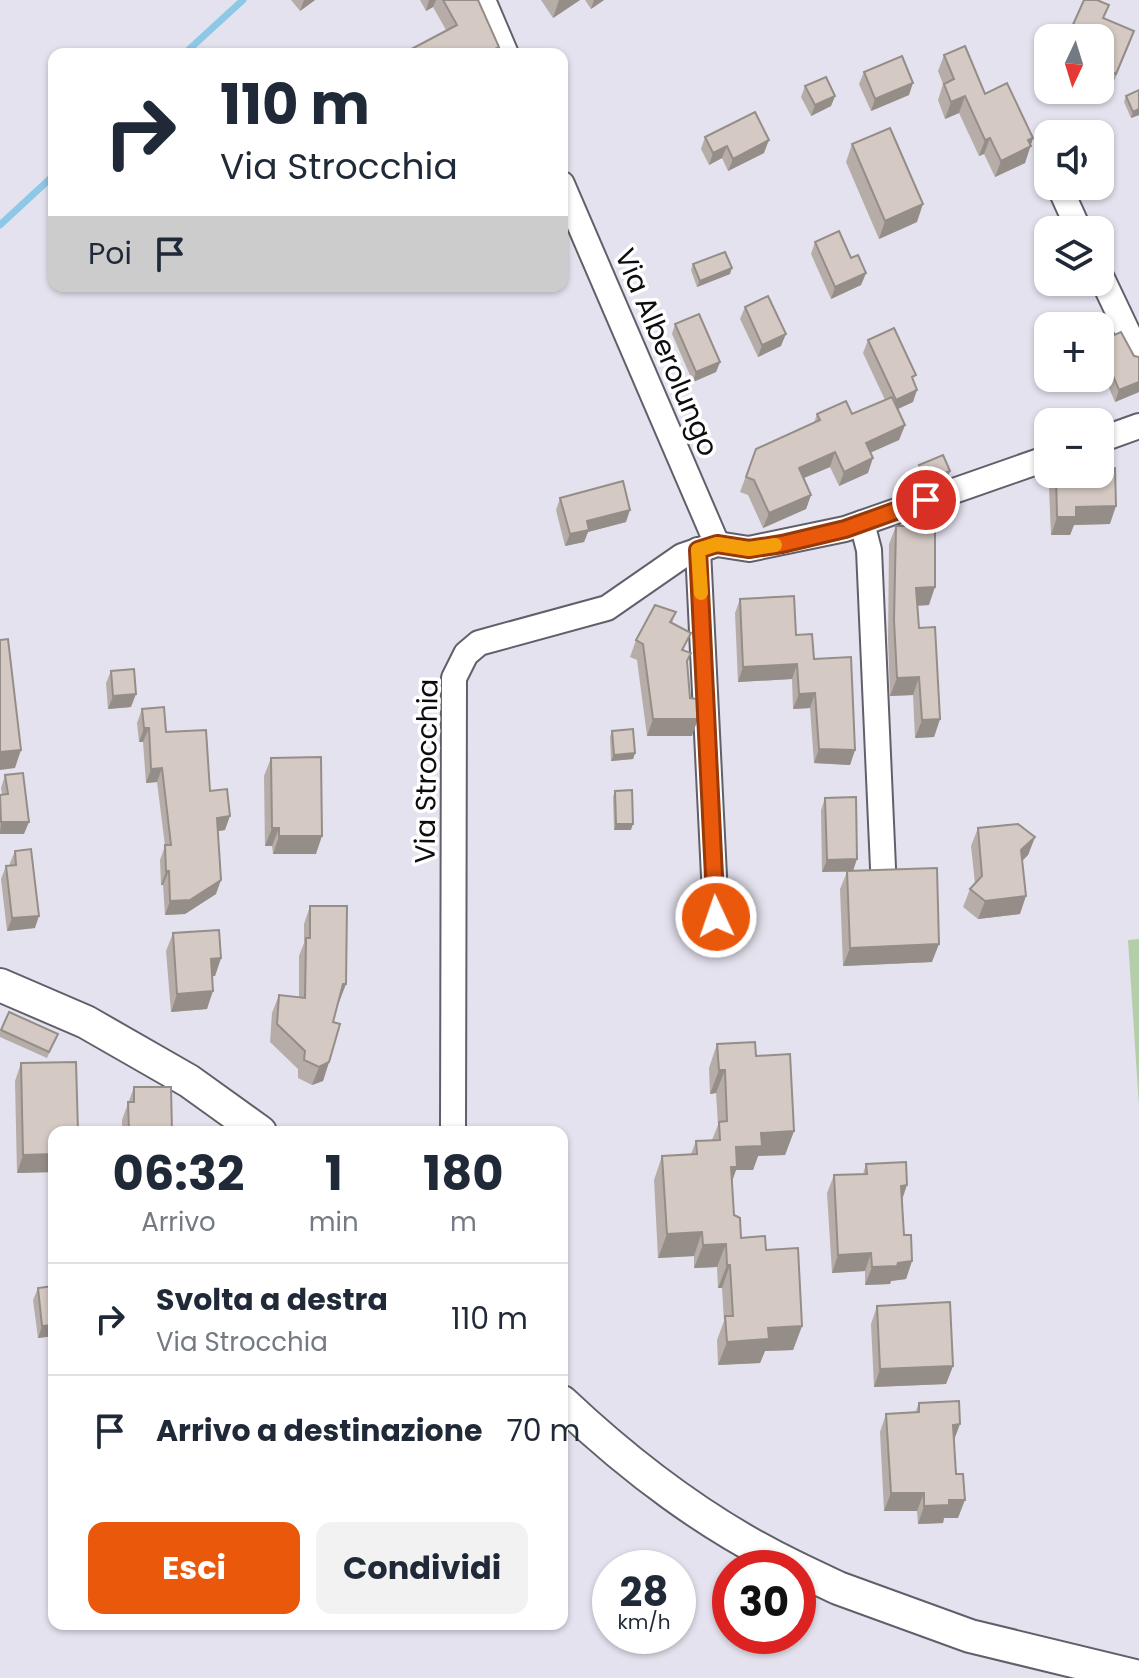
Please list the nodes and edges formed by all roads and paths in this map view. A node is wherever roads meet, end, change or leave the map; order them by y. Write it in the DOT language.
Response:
graph roads {
  1 [pos="483,0"];
  2 [pos="503,48"];
  3 [pos="568,199"];
  4 [pos="1110,296"];
  5 [pos="1139,356"];
  6 [pos="1139,426"];
  7 [pos="1114,435"];
  8 [pos="1034,463"];
  9 [pos="862,523"];
  10 [pos="708,547"];
  11 [pos="883,868"];
  12 [pos="716,917"];
  13 [pos="0,985"];
  14 [pos="252,1126"];
  15 [pos="453,1126"];
  16 [pos="568,1407"];
  17 [pos="763,1550"];
  18 [pos="816,1577"];
  19 [pos="1139,1677"];
  1 -- 2 [label="street"];
  3 -- 10 [label="street, Via Alberolungo"];
  4 -- 5 [label="street"];
  6 -- 7 [label="street"];
  8 -- 9 [label="street"];
  9 -- 10 [label="street"];
  9 -- 11 [label="street"];
  10 -- 12 [label="street"];
  10 -- 15 [label="street, Via Strocchia"];
  13 -- 14 [label="street"];
  16 -- 17 [label="street"];
  18 -- 19 [label="street"];
}
